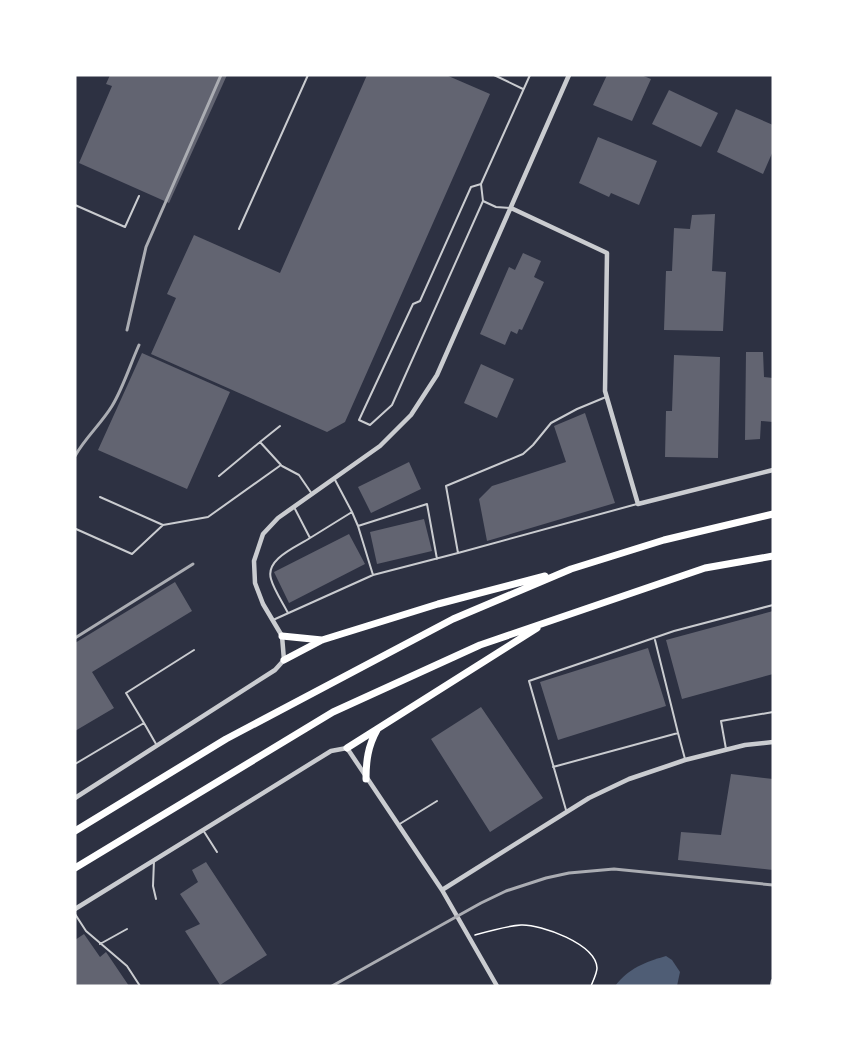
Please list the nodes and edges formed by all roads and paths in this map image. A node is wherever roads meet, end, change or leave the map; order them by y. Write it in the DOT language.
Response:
graph roads {
  1 [pos="308,75"];
  2 [pos="494,75"];
  3 [pos="530,75"];
  4 [pos="569,75"];
  5 [pos="524,89"];
  6 [pos="480,184"];
  7 [pos="140,196"];
  8 [pos="483,201"];
  9 [pos="75,205"];
  10 [pos="510,208"];
  11 [pos="239,230"];
  12 [pos="606,397"];
  13 [pos="280,426"];
  14 [pos="260,442"];
  15 [pos="281,465"];
  16 [pos="773,470"];
  17 [pos="219,476"];
  18 [pos="334,478"];
  19 [pos="312,494"];
  20 [pos="100,497"];
  21 [pos="638,504"];
  22 [pos="294,507"];
  23 [pos="352,512"];
  24 [pos="773,514"];
  25 [pos="163,525"];
  26 [pos="358,526"];
  27 [pos="76,529"];
  28 [pos="310,538"];
  29 [pos="458,553"];
  30 [pos="773,556"];
  31 [pos="437,559"];
  32 [pos="570,569"];
  33 [pos="373,575"];
  34 [pos="773,606"];
  35 [pos="288,613"];
  36 [pos="273,620"];
  37 [pos="549,620"];
  38 [pos="282,636"];
  39 [pos="654,639"];
  40 [pos="322,640"];
  41 [pos="194,650"];
  42 [pos="284,660"];
  43 [pos="773,712"];
  44 [pos="144,723"];
  45 [pos="378,728"];
  46 [pos="678,733"];
  47 [pos="773,742"];
  48 [pos="157,746"];
  49 [pos="347,748"];
  50 [pos="726,749"];
  51 [pos="686,760"];
  52 [pos="75,764"];
  53 [pos="554,768"];
  54 [pos="366,779"];
  55 [pos="75,798"];
  56 [pos="437,801"];
  57 [pos="567,812"];
  58 [pos="398,825"];
  59 [pos="203,830"];
  60 [pos="75,831"];
  61 [pos="217,852"];
  62 [pos="154,860"];
  63 [pos="75,868"];
  64 [pos="442,890"];
  65 [pos="156,898"];
  66 [pos="75,909"];
  67 [pos="75,915"];
  68 [pos="127,929"];
  69 [pos="480,934"];
  70 [pos="100,944"];
  71 [pos="773,981"];
  72 [pos="140,986"];
  73 [pos="497,986"];
  74 [pos="591,986"];
  75 [pos="772,986"];
  1 -- 11 [label="lane"];
  2 -- 5 [label="lane"];
  3 -- 5 [label="lane"];
  4 -- 10 [label="street"];
  5 -- 6 [label="lane"];
  6 -- 8 [label="lane"];
  6 -- 8 [label="lane"];
  7 -- 9 [label="lane"];
  8 -- 10 [label="lane"];
  10 -- 12 [label="street"];
  10 -- 18 [label="street"];
  12 -- 21 [label="street"];
  12 -- 29 [label="lane"];
  13 -- 14 [label="lane"];
  14 -- 15 [label="lane"];
  14 -- 17 [label="lane"];
  15 -- 19 [label="lane"];
  15 -- 25 [label="lane"];
  16 -- 21 [label="street"];
  18 -- 19 [label="street"];
  18 -- 23 [label="lane"];
  19 -- 22 [label="street"];
  20 -- 25 [label="lane"];
  21 -- 29 [label="lane"];
  22 -- 28 [label="lane"];
  22 -- 36 [label="street"];
  23 -- 26 [label="lane"];
  23 -- 28 [label="lane"];
  24 -- 32 [label="main road"];
  25 -- 27 [label="lane"];
  26 -- 31 [label="lane"];
  26 -- 33 [label="lane"];
  28 -- 35 [label="lane"];
  29 -- 31 [label="lane"];
  30 -- 37 [label="main road"];
  31 -- 33 [label="lane"];
  32 -- 40 [label="main road"];
  32 -- 60 [label="main road"];
  33 -- 35 [label="lane"];
  34 -- 39 [label="lane"];
  35 -- 36 [label="lane"];
  36 -- 38 [label="street"];
  37 -- 45 [label="main road"];
  37 -- 63 [label="main road"];
  38 -- 40 [label="main road"];
  38 -- 42 [label="street"];
  39 -- 46 [label="lane"];
  39 -- 53 [label="lane"];
  40 -- 42 [label="main road"];
  41 -- 44 [label="lane"];
  42 -- 48 [label="street"];
  43 -- 50 [label="lane"];
  44 -- 48 [label="lane"];
  44 -- 52 [label="lane"];
  45 -- 49 [label="main road"];
  45 -- 54 [label="main road"];
  46 -- 51 [label="lane"];
  46 -- 53 [label="lane"];
  47 -- 50 [label="street"];
  48 -- 55 [label="street"];
  49 -- 54 [label="street"];
  49 -- 59 [label="street"];
  50 -- 51 [label="street"];
  51 -- 57 [label="street"];
  53 -- 57 [label="lane"];
  54 -- 58 [label="street"];
  56 -- 58 [label="lane"];
  57 -- 64 [label="street"];
  58 -- 64 [label="street"];
  59 -- 61 [label="lane"];
  59 -- 62 [label="street"];
  62 -- 65 [label="lane"];
  62 -- 66 [label="street"];
  64 -- 73 [label="street"];
  67 -- 70 [label="lane"];
  68 -- 70 [label="lane"];
  69 -- 74 [label="path"];
  70 -- 72 [label="lane"];
  71 -- 75 [label="street"];
}
